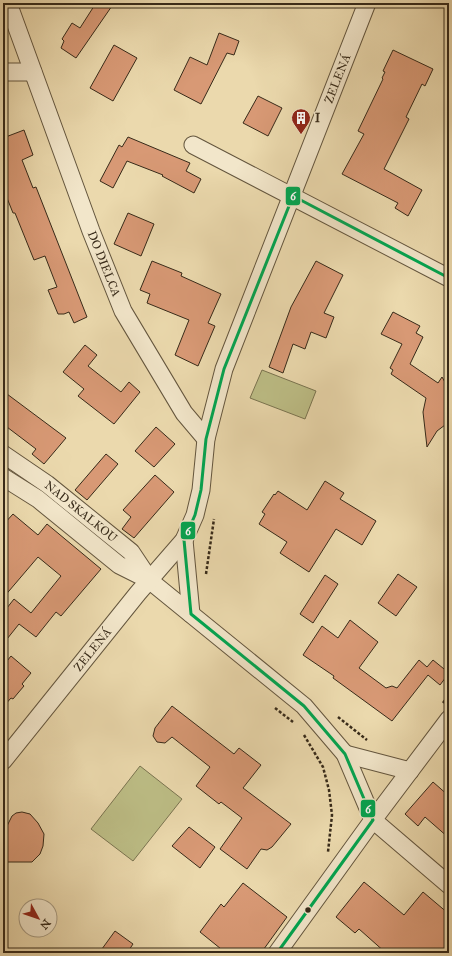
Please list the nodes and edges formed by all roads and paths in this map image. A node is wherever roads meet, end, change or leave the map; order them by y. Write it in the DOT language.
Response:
graph roads {
  1 [pos="8,3"];
  2 [pos="367,3"];
  3 [pos="4,72"];
  4 [pos="33,72"];
  5 [pos="193,145"];
  6 [pos="293,196"];
  7 [pos="449,278"];
  8 [pos="206,439"];
  9 [pos="3,454"];
  10 [pos="3,477"];
  11 [pos="214,516"];
  12 [pos="184,540"];
  13 [pos="149,580"];
  14 [pos="206,581"];
  15 [pos="191,614"];
  16 [pos="449,695"];
  17 [pos="444,713"];
  18 [pos="335,714"];
  19 [pos="304,735"];
  20 [pos="371,744"];
  21 [pos="345,754"];
  22 [pos="3,761"];
  23 [pos="410,771"];
  24 [pos="373,820"];
  25 [pos="328,857"];
  26 [pos="449,885"];
  27 [pos="277,953"];
  1 -- 4 [label="street, DO DIELCA"];
  2 -- 6 [label="street, ZELENÁ"];
  3 -- 4 [label="street"];
  4 -- 8 [label="street, DO DIELCA"];
  5 -- 6 [label="street"];
  6 -- 7 [label="street"];
  6 -- 8 [label="street, ZELENÁ"];
  8 -- 12 [label="street, ZELENÁ"];
  9 -- 13 [label="street, NAD SKALKOU"];
  10 -- 13 [label="street, NAD SKALKOU"];
  11 -- 14 [label="path"];
  12 -- 13 [label="street, ZELENÁ"];
  12 -- 15 [label="street, ZELENÁ"];
  13 -- 15 [label="street, NAD SKALKOU"];
  13 -- 22 [label="street, ZELENÁ"];
  15 -- 21 [label="street, NAD SKALKOU"];
  16 -- 17 [label="path"];
  17 -- 23 [label="street"];
  18 -- 20 [label="path"];
  19 -- 25 [label="path"];
  21 -- 23 [label="street"];
  21 -- 24 [label="street, NAD SKALKOU"];
  23 -- 24 [label="street"];
  24 -- 26 [label="street"];
  24 -- 27 [label="street"];
}
